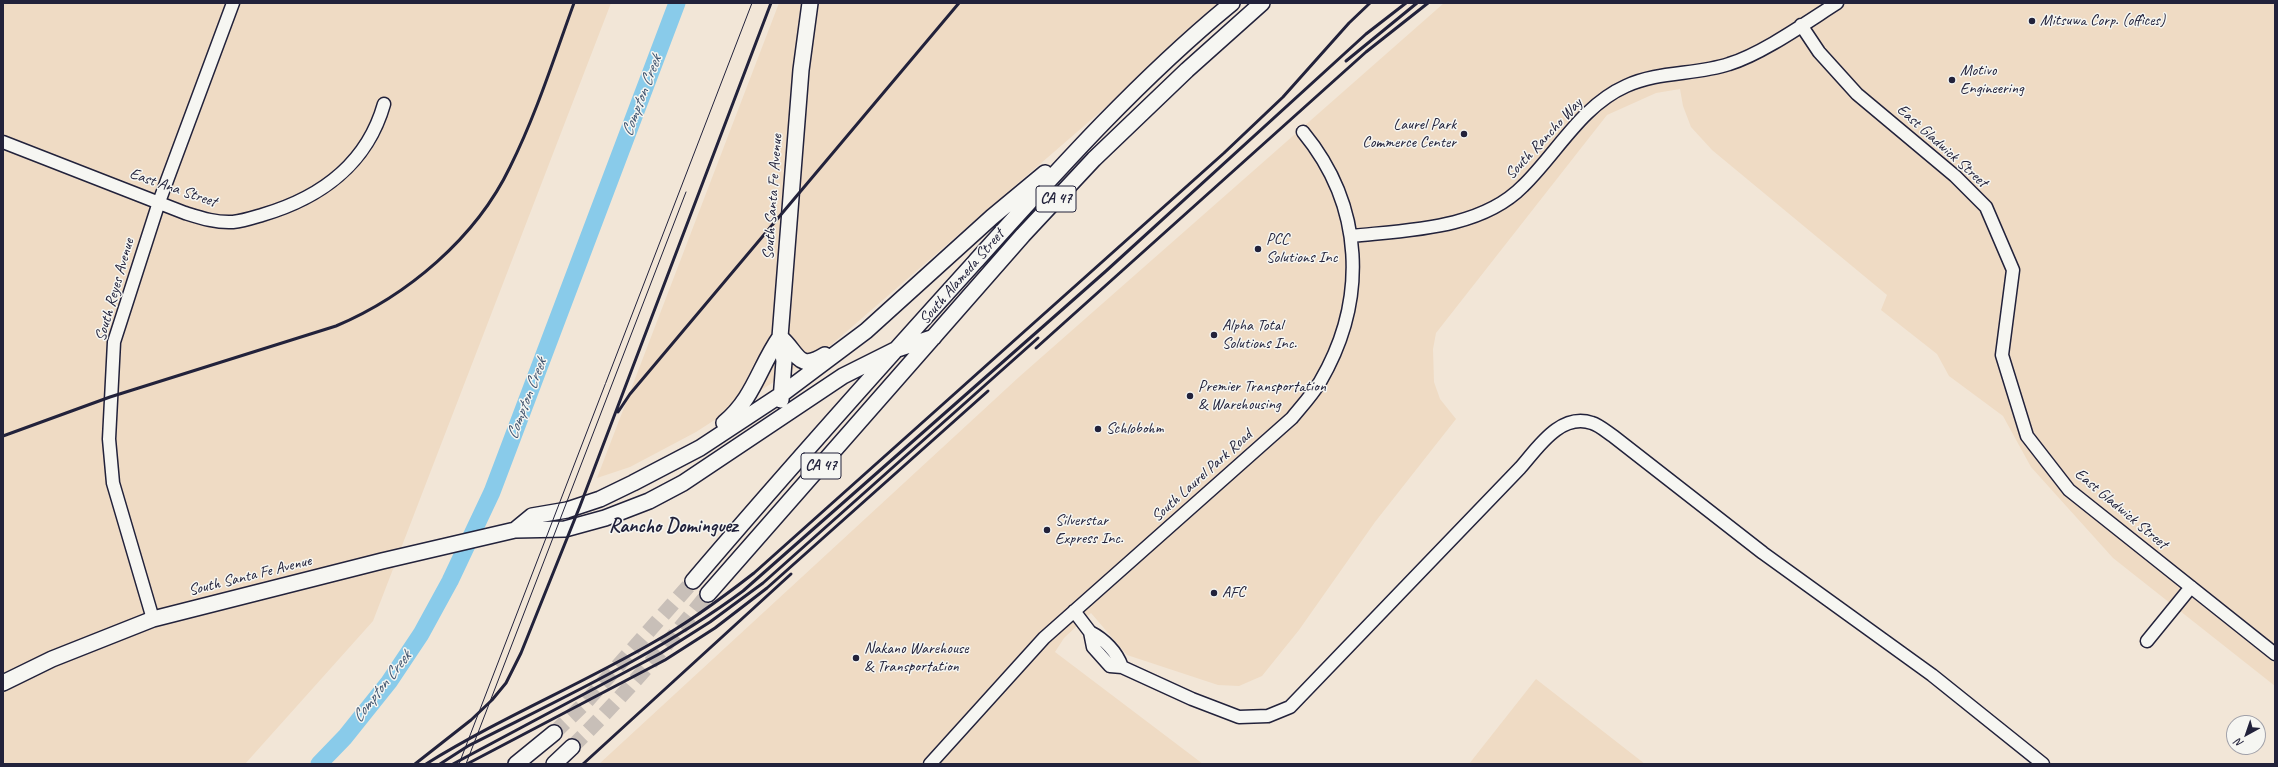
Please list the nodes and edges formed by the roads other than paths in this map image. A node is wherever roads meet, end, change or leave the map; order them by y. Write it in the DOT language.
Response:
graph roads {
  1 [pos="234,3"];
  2 [pos="810,3"];
  3 [pos="1232,3"];
  4 [pos="1262,3"];
  5 [pos="1837,3"];
  6 [pos="1801,25"];
  7 [pos="384,104"];
  8 [pos="1303,132"];
  9 [pos="3,142"];
  10 [pos="1082,144"];
  11 [pos="159,202"];
  12 [pos="1352,236"];
  13 [pos="866,331"];
  14 [pos="780,337"];
  15 [pos="934,337"];
  16 [pos="895,350"];
  17 [pos="782,394"];
  18 [pos="776,421"];
  19 [pos="700,448"];
  20 [pos="633,483"];
  21 [pos="643,503"];
  22 [pos="515,530"];
  23 [pos="693,581"];
  24 [pos="2191,587"];
  25 [pos="708,594"];
  26 [pos="1074,611"];
  27 [pos="153,619"];
  28 [pos="2147,641"];
  29 [pos="2275,654"];
  30 [pos="3,683"];
  31 [pos="554,733"];
  32 [pos="572,747"];
  33 [pos="516,764"];
  34 [pos="554,764"];
  35 [pos="930,764"];
  36 [pos="2043,764"];
  1 -- 11 [label="street, South Reyes Avenue"];
  2 -- 14 [label="main road, South Santa Fe Avenue"];
  3 -- 10 [label="main road, South Alameda Street / CA 47"];
  4 -- 15 [label="main road, South Alameda Street / CA 47"];
  5 -- 6 [label="street, South Rancho Way"];
  6 -- 12 [label="street, South Rancho Way"];
  6 -- 24 [label="street, East Gladwick Street"];
  7 -- 11 [label="street, East Ana Street"];
  8 -- 12 [label="street, South Laurel Park Road"];
  9 -- 11 [label="street, East Ana Street"];
  10 -- 13 [label="main road"];
  10 -- 16 [label="main road, South Alameda Street / CA 47"];
  11 -- 27 [label="street, South Reyes Avenue"];
  12 -- 26 [label="street, South Laurel Park Road"];
  13 -- 14 [label="main road"];
  13 -- 17 [label="main road"];
  14 -- 17 [label="main road, South Santa Fe Avenue"];
  14 -- 19 [label="main road"];
  15 -- 16 [label="main road"];
  15 -- 25 [label="main road, South Alameda Street / CA 47"];
  16 -- 18 [label="main road"];
  16 -- 23 [label="main road, South Alameda Street / CA 47"];
  17 -- 18 [label="main road, South Santa Fe Avenue"];
  17 -- 19 [label="main road, South Santa Fe Avenue"];
  18 -- 21 [label="main road, South Santa Fe Avenue"];
  19 -- 20 [label="main road, South Santa Fe Avenue"];
  20 -- 21 [label="main road"];
  20 -- 22 [label="main road, South Santa Fe Avenue"];
  21 -- 22 [label="main road, South Santa Fe Avenue"];
  22 -- 27 [label="main road, South Santa Fe Avenue"];
  24 -- 28 [label="street"];
  24 -- 29 [label="street, East Gladwick Street"];
  26 -- 35 [label="street, South Laurel Park Road"];
  26 -- 36 [label="street"];
  27 -- 30 [label="main road, South Santa Fe Avenue"];
  31 -- 33 [label="main road"];
  32 -- 34 [label="main road"];
}
